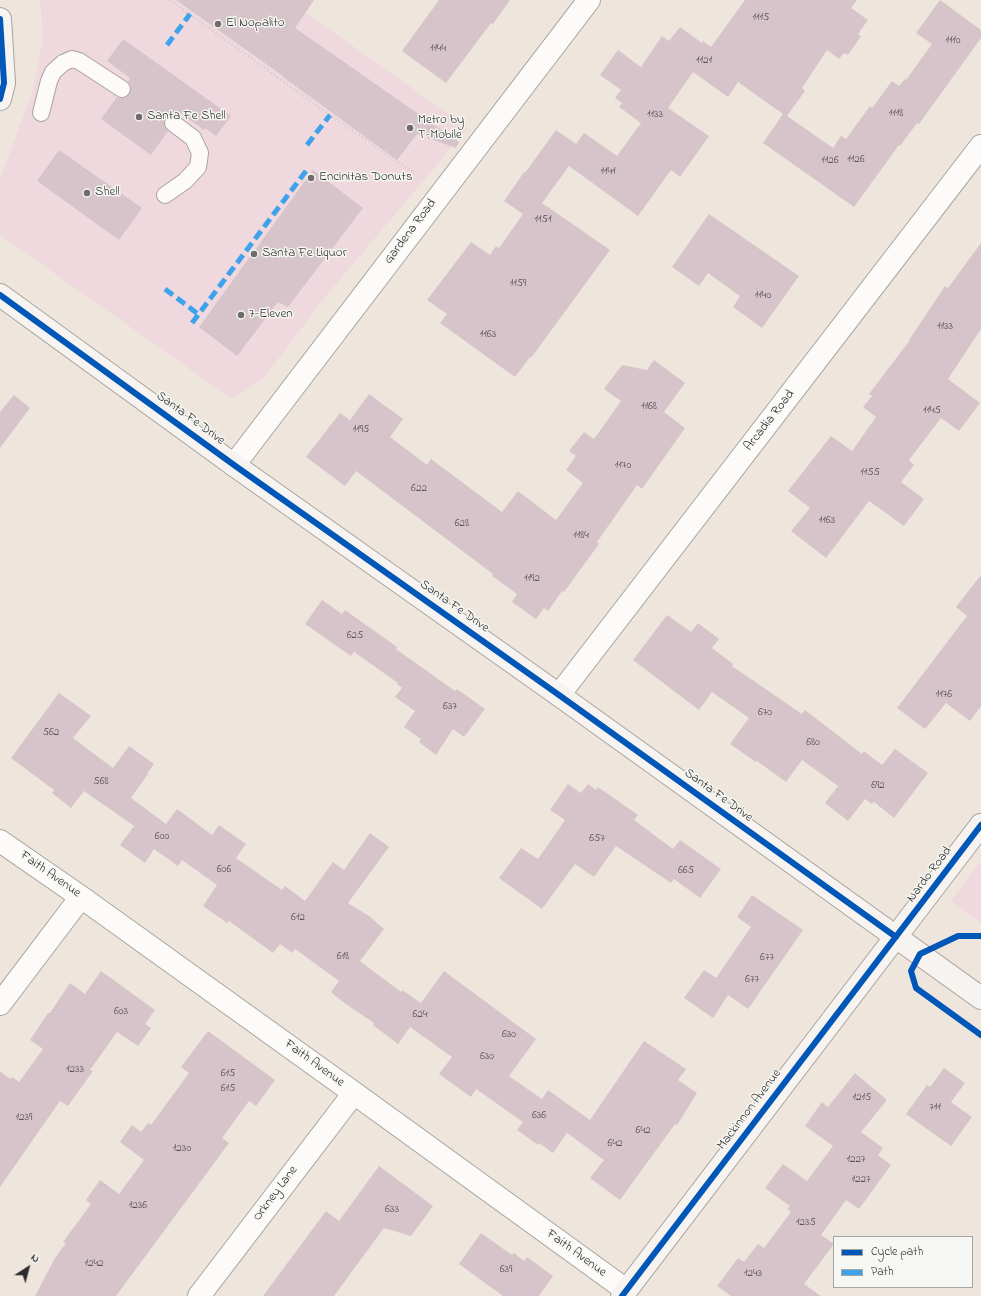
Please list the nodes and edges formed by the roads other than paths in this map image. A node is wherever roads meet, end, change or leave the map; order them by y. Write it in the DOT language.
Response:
graph roads {
  1 [pos="589,0"];
  2 [pos="0,20"];
  3 [pos="122,89"];
  4 [pos="0,99"];
  5 [pos="41,113"];
  6 [pos="173,123"];
  7 [pos="981,146"];
  8 [pos="165,195"];
  9 [pos="0,295"];
  10 [pos="234,465"];
  11 [pos="559,695"];
  12 [pos="981,825"];
  13 [pos="0,841"];
  14 [pos="81,897"];
  15 [pos="896,937"];
  16 [pos="981,998"];
  17 [pos="0,1004"];
  18 [pos="354,1093"];
  19 [pos="624,1293"];
  20 [pos="199,1296"];
  1 -- 10 [label="street, Gardena Road"];
  2 -- 4 [label="main road"];
  3 -- 5 [label="lane"];
  6 -- 8 [label="lane"];
  7 -- 11 [label="street, Arcadia Road"];
  9 -- 10 [label="main road, Santa Fe Drive"];
  10 -- 11 [label="main road, Santa Fe Drive"];
  11 -- 15 [label="main road, Santa Fe Drive"];
  12 -- 15 [label="main road, Nardo Road"];
  13 -- 14 [label="street, Faith Avenue"];
  14 -- 17 [label="street"];
  14 -- 18 [label="street, Faith Avenue"];
  15 -- 16 [label="main road, Santa Fe Drive"];
  15 -- 19 [label="main road, Mackinnon Avenue"];
  18 -- 19 [label="street, Faith Avenue"];
  18 -- 20 [label="street, Orkney Lane"];
}
